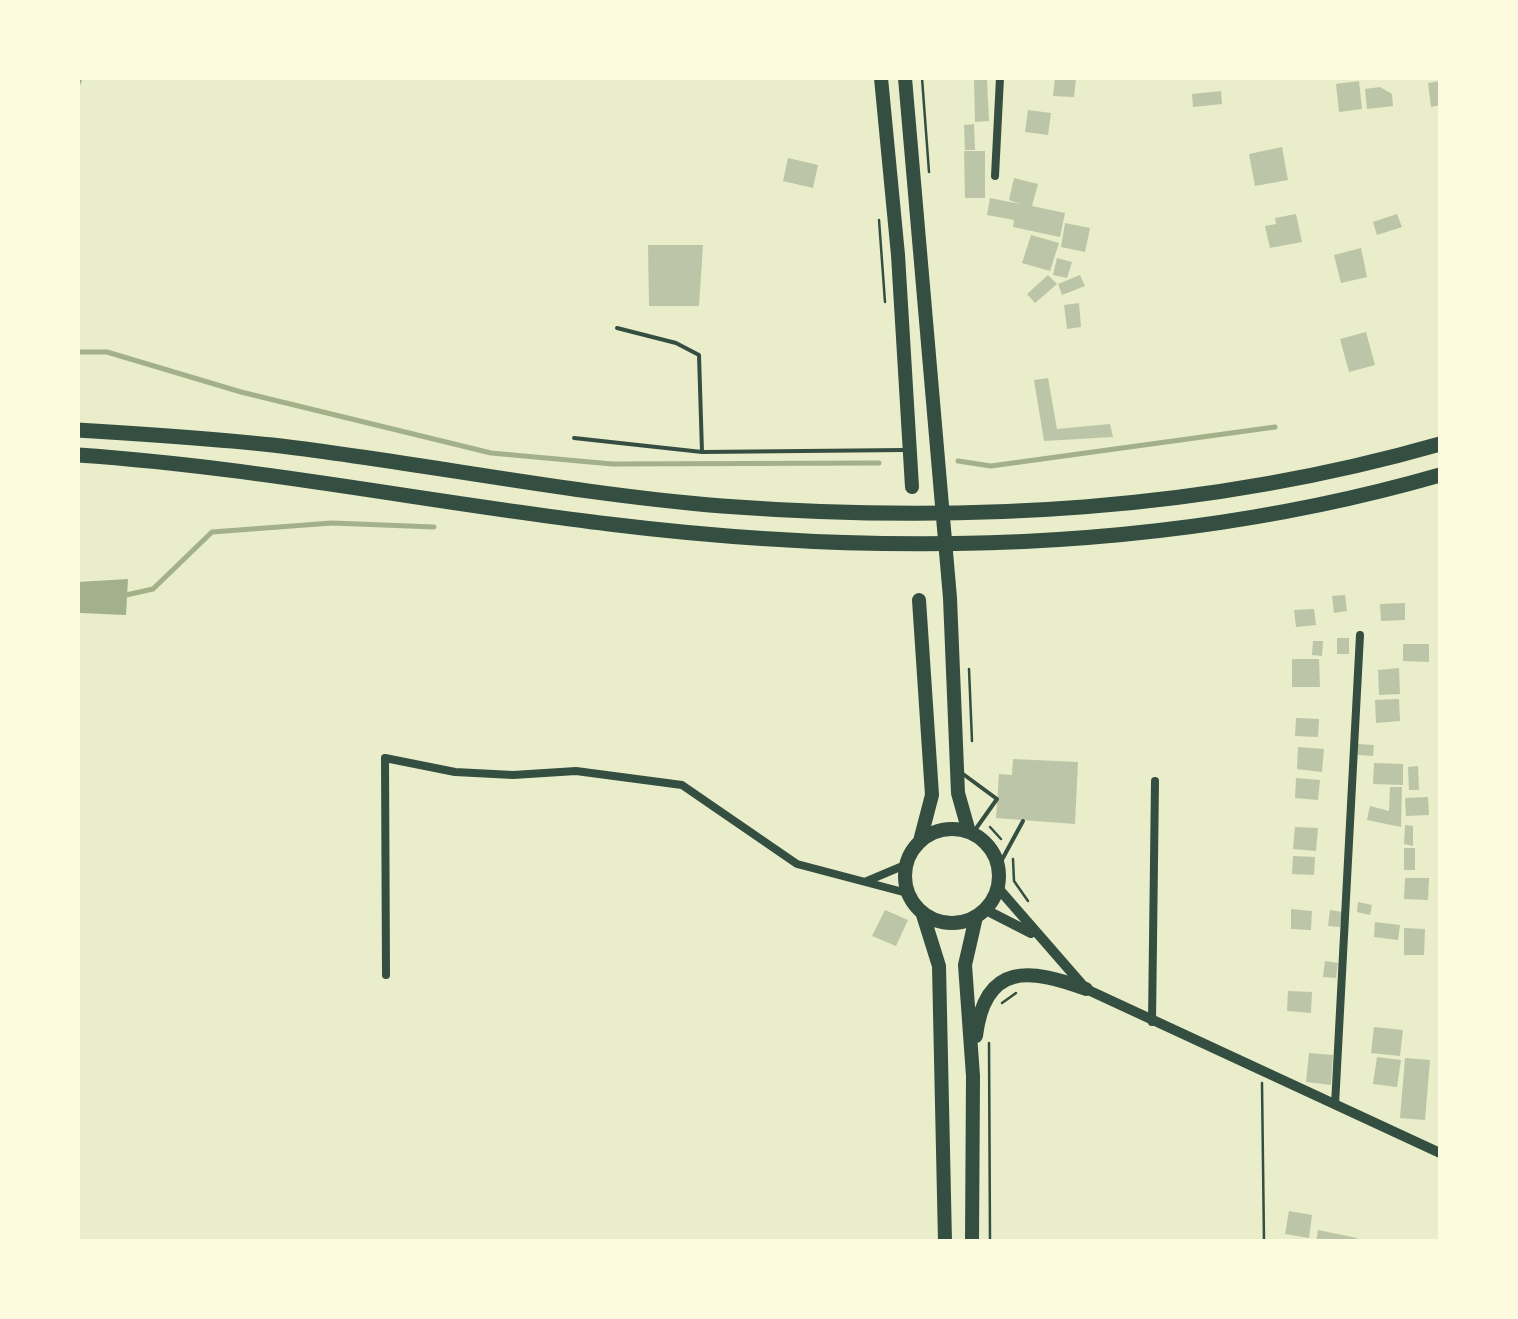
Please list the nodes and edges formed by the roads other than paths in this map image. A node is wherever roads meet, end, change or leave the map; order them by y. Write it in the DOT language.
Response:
graph roads {
  1 [pos="881,78"];
  2 [pos="905,78"];
  3 [pos="1000,78"];
  4 [pos="995,176"];
  5 [pos="617,328"];
  6 [pos="78,430"];
  7 [pos="574,438"];
  8 [pos="1440,444"];
  9 [pos="910,450"];
  10 [pos="702,452"];
  11 [pos="78,454"];
  12 [pos="1440,475"];
  13 [pos="912,486"];
  14 [pos="919,600"];
  15 [pos="1360,635"];
  16 [pos="957,769"];
  17 [pos="1155,781"];
  18 [pos="1023,821"];
  19 [pos="970,833"];
  20 [pos="920,841"];
  21 [pos="905,865"];
  22 [pos="998,866"];
  23 [pos="867,881"];
  24 [pos="998,888"];
  25 [pos="907,893"];
  26 [pos="981,914"];
  27 [pos="923,915"];
  28 [pos="1040,940"];
  29 [pos="386,975"];
  30 [pos="1086,989"];
  31 [pos="1152,1022"];
  32 [pos="973,1076"];
  33 [pos="1335,1105"];
  34 [pos="1440,1153"];
  35 [pos="944,1242"];
  36 [pos="972,1242"];
  1 -- 9 [label="highway"];
  2 -- 16 [label="highway"];
  3 -- 4 [label="street"];
  5 -- 10 [label="lane"];
  6 -- 8 [label="highway"];
  7 -- 10 [label="lane"];
  9 -- 10 [label="lane"];
  9 -- 13 [label="highway"];
  11 -- 12 [label="highway"];
  14 -- 20 [label="highway"];
  15 -- 33 [label="street"];
  16 -- 19 [label="highway"];
  16 -- 19 [label="lane"];
  17 -- 31 [label="street"];
  18 -- 22 [label="lane"];
  19 -- 20 [label="highway"];
  19 -- 22 [label="highway"];
  20 -- 21 [label="highway"];
  21 -- 23 [label="street"];
  21 -- 25 [label="highway"];
  22 -- 24 [label="highway"];
  23 -- 25 [label="street"];
  23 -- 29 [label="street"];
  24 -- 26 [label="highway"];
  24 -- 28 [label="street"];
  25 -- 27 [label="highway"];
  26 -- 27 [label="highway"];
  26 -- 28 [label="street"];
  26 -- 32 [label="highway"];
  27 -- 35 [label="highway"];
  28 -- 30 [label="street"];
  30 -- 31 [label="street"];
  30 -- 32 [label="highway"];
  31 -- 33 [label="street"];
  32 -- 36 [label="highway"];
  33 -- 34 [label="street"];
}
